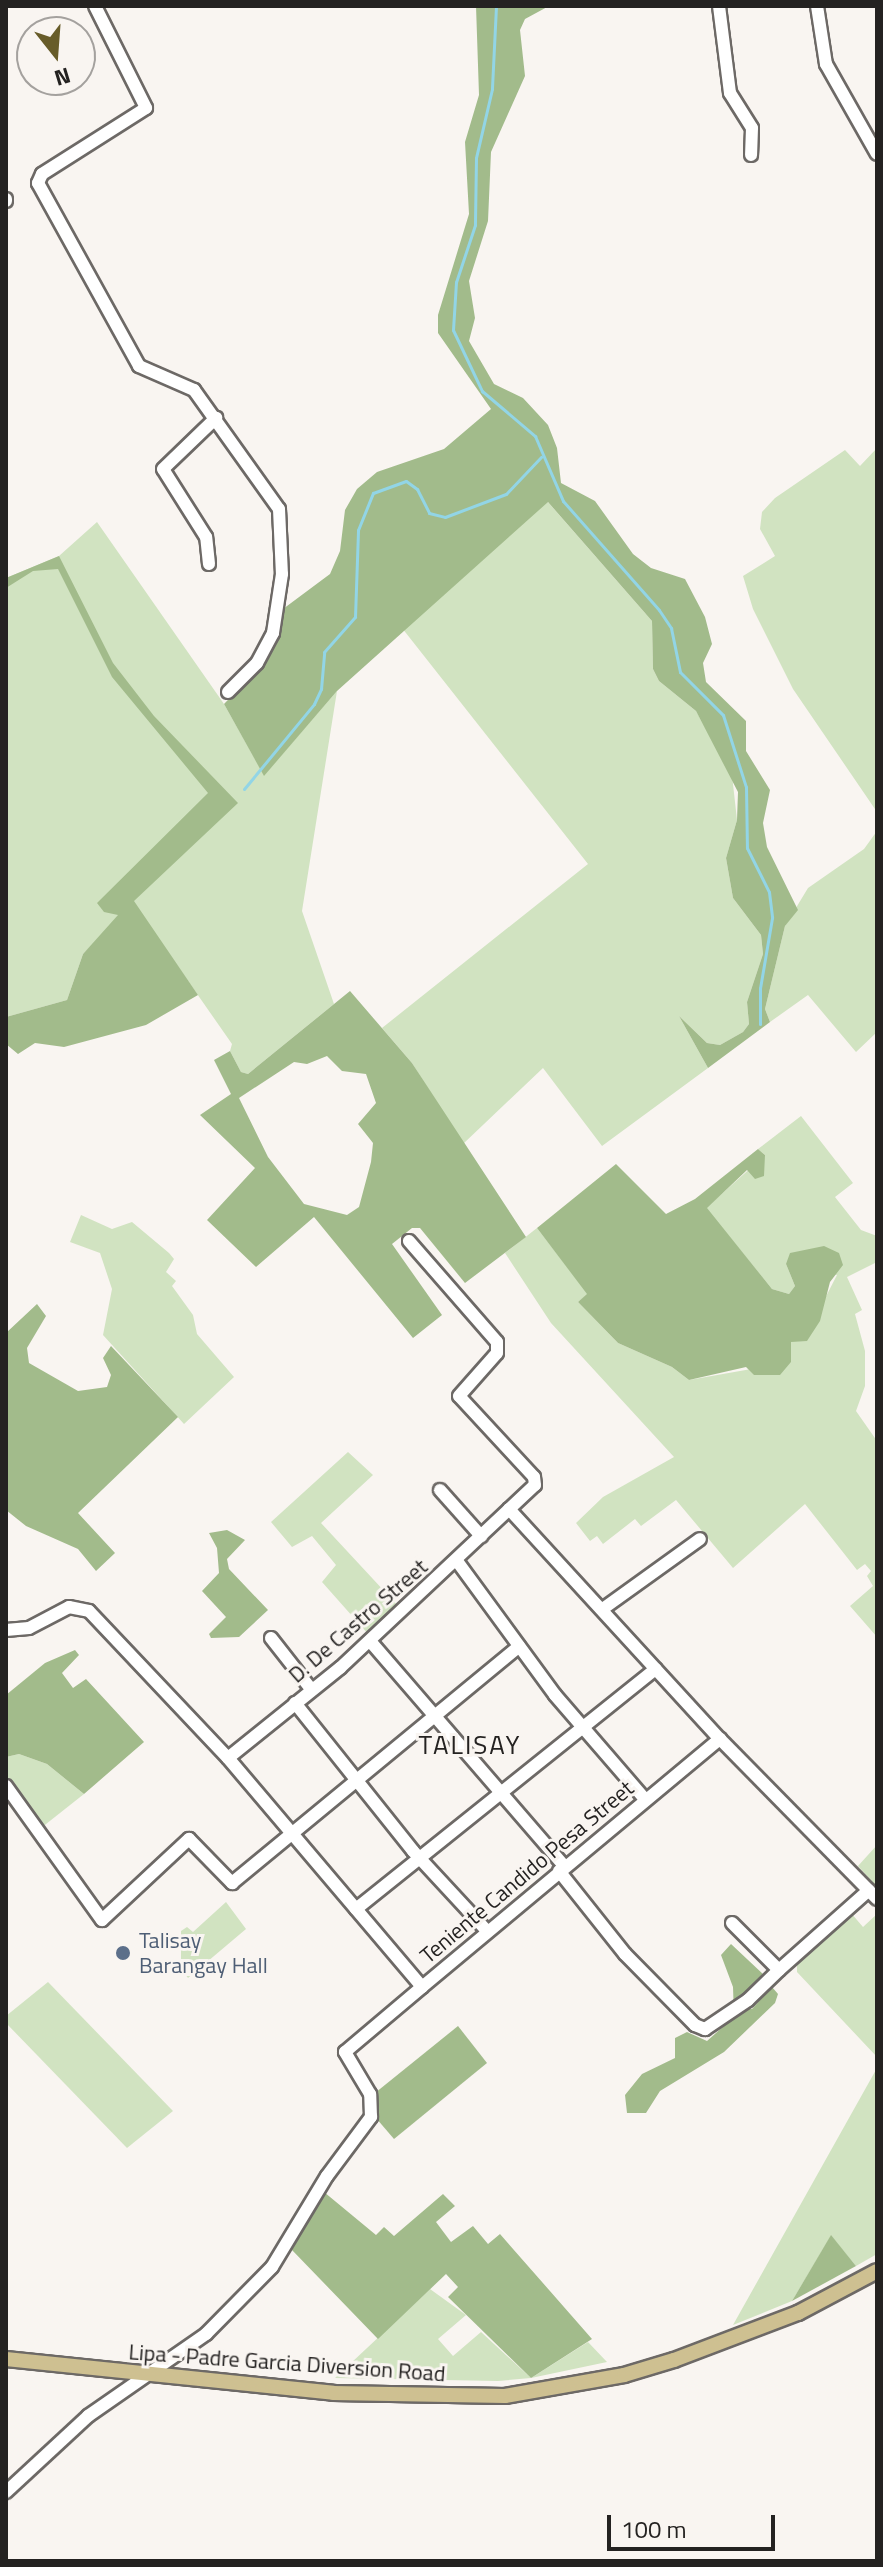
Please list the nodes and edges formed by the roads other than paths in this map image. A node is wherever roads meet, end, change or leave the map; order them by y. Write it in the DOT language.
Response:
graph roads {
  1 [pos="95,6"];
  2 [pos="719,6"];
  3 [pos="817,6"];
  4 [pos="877,154"];
  5 [pos="751,155"];
  6 [pos="216,418"];
  7 [pos="209,564"];
  8 [pos="228,692"];
  9 [pos="409,1241"];
  10 [pos="440,1490"];
  11 [pos="509,1509"];
  12 [pos="481,1536"];
  13 [pos="700,1539"];
  14 [pos="457,1561"];
  15 [pos="604,1608"];
  16 [pos="7,1633"];
  17 [pos="271,1638"];
  18 [pos="370,1641"];
  19 [pos="519,1646"];
  20 [pos="656,1669"];
  21 [pos="311,1689"];
  22 [pos="295,1703"];
  23 [pos="435,1714"];
  24 [pos="583,1726"];
  25 [pos="720,1739"];
  26 [pos="228,1758"];
  27 [pos="357,1778"];
  28 [pos="6,1786"];
  29 [pos="499,1792"];
  30 [pos="644,1798"];
  31 [pos="290,1833"];
  32 [pos="420,1855"];
  33 [pos="561,1868"];
  34 [pos="873,1894"];
  35 [pos="356,1909"];
  36 [pos="732,1923"];
  37 [pos="487,1931"];
  38 [pos="779,1970"];
  39 [pos="422,1987"];
  40 [pos="877,2271"];
  41 [pos="6,2359"];
  42 [pos="145,2375"];
  43 [pos="6,2492"];
  1 -- 6 [label="street"];
  2 -- 5 [label="street"];
  3 -- 4 [label="street"];
  6 -- 7 [label="street"];
  6 -- 8 [label="street"];
  9 -- 11 [label="street, D. De Castro Street"];
  10 -- 12 [label="street"];
  11 -- 12 [label="street, D. De Castro Street"];
  11 -- 15 [label="street"];
  12 -- 14 [label="street, D. De Castro Street"];
  13 -- 15 [label="street"];
  14 -- 18 [label="street, D. De Castro Street"];
  14 -- 19 [label="street"];
  15 -- 20 [label="street"];
  16 -- 26 [label="street, Teniente Candido Pesa Street"];
  17 -- 21 [label="street"];
  18 -- 21 [label="street, D. De Castro Street"];
  18 -- 23 [label="street"];
  19 -- 23 [label="street"];
  19 -- 24 [label="street"];
  20 -- 24 [label="street"];
  20 -- 25 [label="street"];
  21 -- 22 [label="street, D. De Castro Street"];
  22 -- 26 [label="street, D. De Castro Street"];
  22 -- 27 [label="street"];
  23 -- 27 [label="street"];
  23 -- 29 [label="street"];
  24 -- 29 [label="street"];
  24 -- 30 [label="street"];
  25 -- 30 [label="street, Teniente Candido Pesa Street"];
  25 -- 34 [label="street"];
  26 -- 31 [label="street, Teniente Candido Pesa Street"];
  27 -- 31 [label="street"];
  27 -- 32 [label="street"];
  28 -- 31 [label="street"];
  29 -- 32 [label="street"];
  29 -- 33 [label="street"];
  30 -- 33 [label="street, Teniente Candido Pesa Street"];
  31 -- 35 [label="street, Teniente Candido Pesa Street"];
  32 -- 35 [label="street"];
  32 -- 37 [label="street"];
  33 -- 37 [label="street, Teniente Candido Pesa Street"];
  33 -- 38 [label="street"];
  34 -- 38 [label="street"];
  35 -- 39 [label="street, Teniente Candido Pesa Street"];
  36 -- 38 [label="street"];
  37 -- 39 [label="street, Teniente Candido Pesa Street"];
  39 -- 42 [label="street"];
  40 -- 42 [label="main road, Lipa - Padre Garcia Diversion Road"];
  41 -- 42 [label="main road, Lipa - Padre Garcia Diversion Road"];
  42 -- 43 [label="street"];
}
